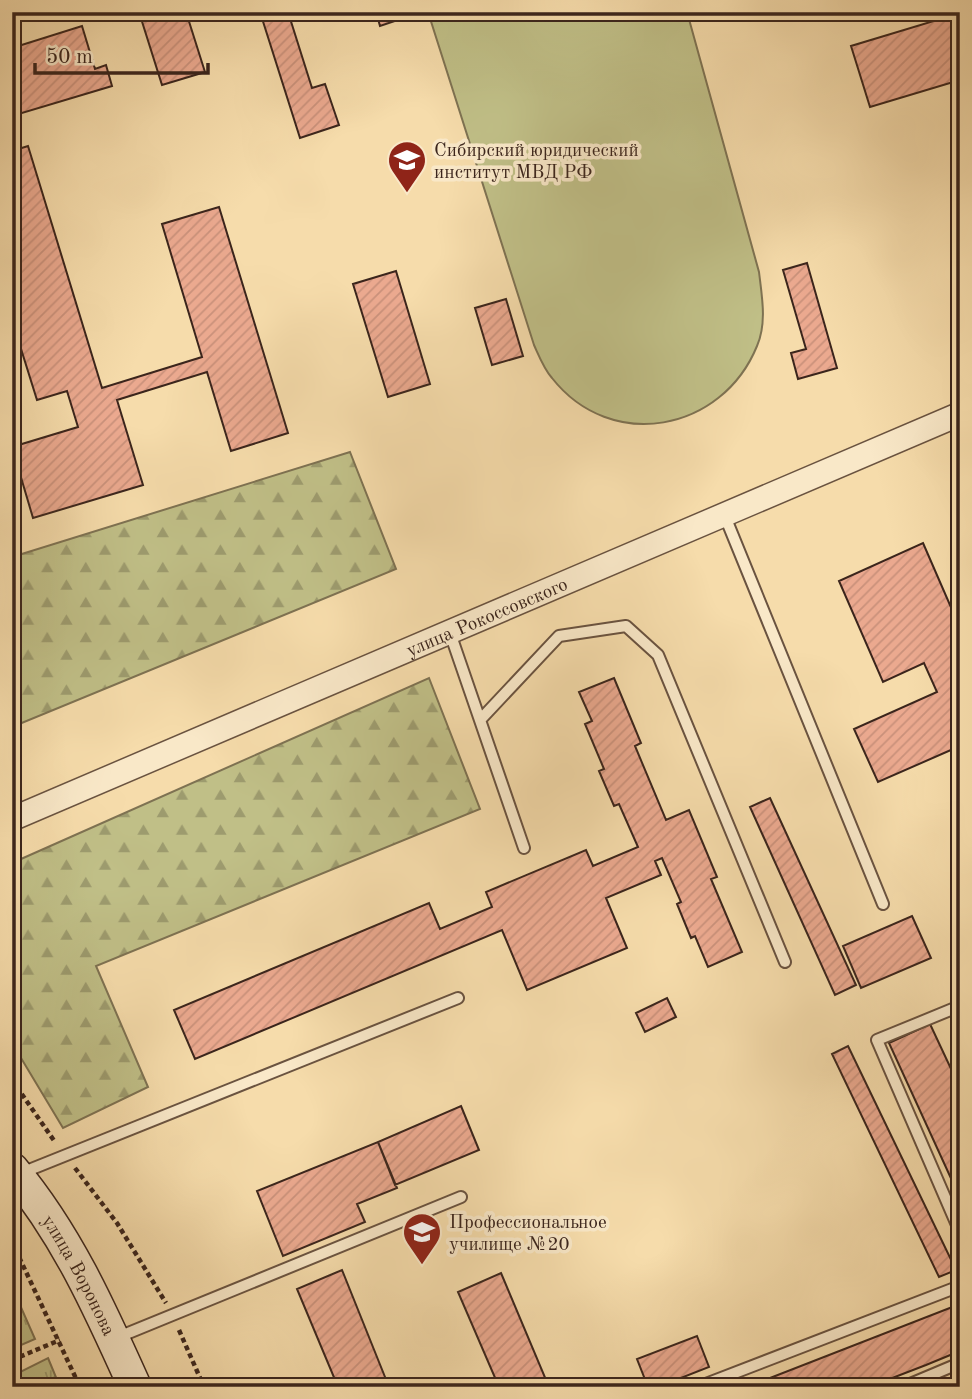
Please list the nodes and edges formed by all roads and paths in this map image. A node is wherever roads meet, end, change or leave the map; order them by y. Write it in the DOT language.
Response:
graph roads {
  1 [pos="960,414"];
  2 [pos="724,514"];
  3 [pos="450,633"];
  4 [pos="481,719"];
  5 [pos="12,819"];
  6 [pos="524,848"];
  7 [pos="883,904"];
  8 [pos="785,962"];
  9 [pos="458,998"];
  10 [pos="960,1006"];
  11 [pos="12,1080"];
  12 [pos="66,1156"];
  13 [pos="15,1172"];
  14 [pos="461,1196"];
  15 [pos="960,1232"];
  16 [pos="12,1241"];
  17 [pos="960,1286"];
  18 [pos="173,1314"];
  19 [pos="114,1339"];
  20 [pos="60,1340"];
  21 [pos="12,1360"];
  22 [pos="960,1363"];
  23 [pos="80,1387"];
  24 [pos="135,1387"];
  25 [pos="204,1387"];
  26 [pos="698,1387"];
  27 [pos="903,1387"];
  1 -- 2 [label="street, улица Рокоссовского"];
  2 -- 3 [label="street, улица Рокоссовского"];
  2 -- 7 [label="lane"];
  3 -- 4 [label="lane"];
  3 -- 5 [label="street, улица Рокоссовского"];
  4 -- 6 [label="lane"];
  4 -- 8 [label="lane"];
  9 -- 12 [label="lane"];
  10 -- 15 [label="lane"];
  11 -- 12 [label="path"];
  12 -- 13 [label="lane"];
  12 -- 18 [label="path"];
  13 -- 19 [label="main road, улица Воронова"];
  14 -- 18 [label="lane"];
  16 -- 20 [label="path"];
  17 -- 26 [label="lane"];
  18 -- 19 [label="lane"];
  18 -- 25 [label="path"];
  19 -- 24 [label="main road, улица Воронова"];
  20 -- 21 [label="path"];
  20 -- 23 [label="path"];
  22 -- 27 [label="lane"];
}
